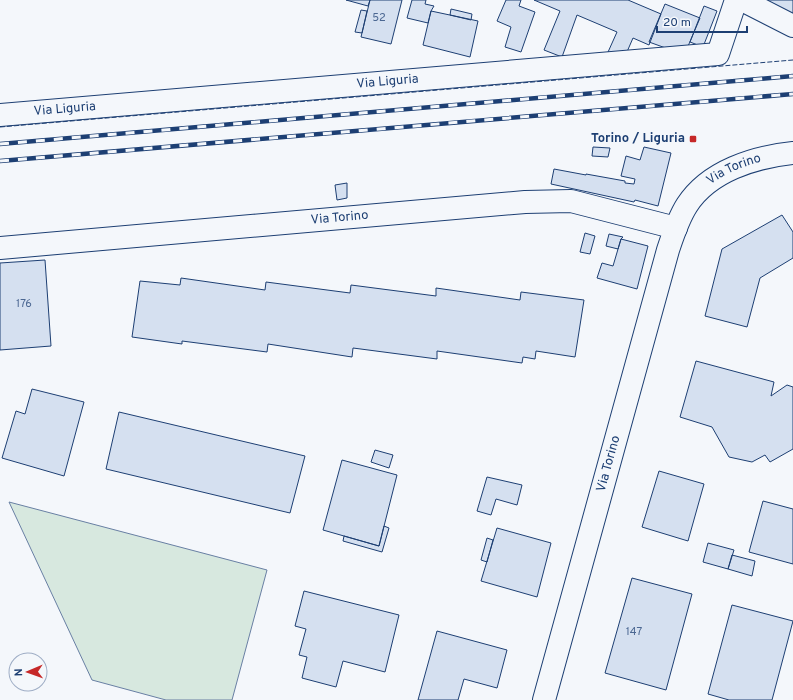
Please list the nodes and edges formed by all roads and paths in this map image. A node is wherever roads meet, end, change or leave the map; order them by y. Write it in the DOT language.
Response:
graph roads {
  1 [pos="736,0"];
  2 [pos="742,0"];
  3 [pos="793,26"];
  4 [pos="0,115"];
  5 [pos="793,153"];
  6 [pos="676,228"];
  7 [pos="0,248"];
  8 [pos="544,700"];
  1 -- 4 [label="street, Via Liguria"];
  2 -- 3 [label="street"];
  5 -- 6 [label="street, Via Torino"];
  6 -- 7 [label="street, Via Torino"];
  6 -- 8 [label="street, Via Torino"];
}
